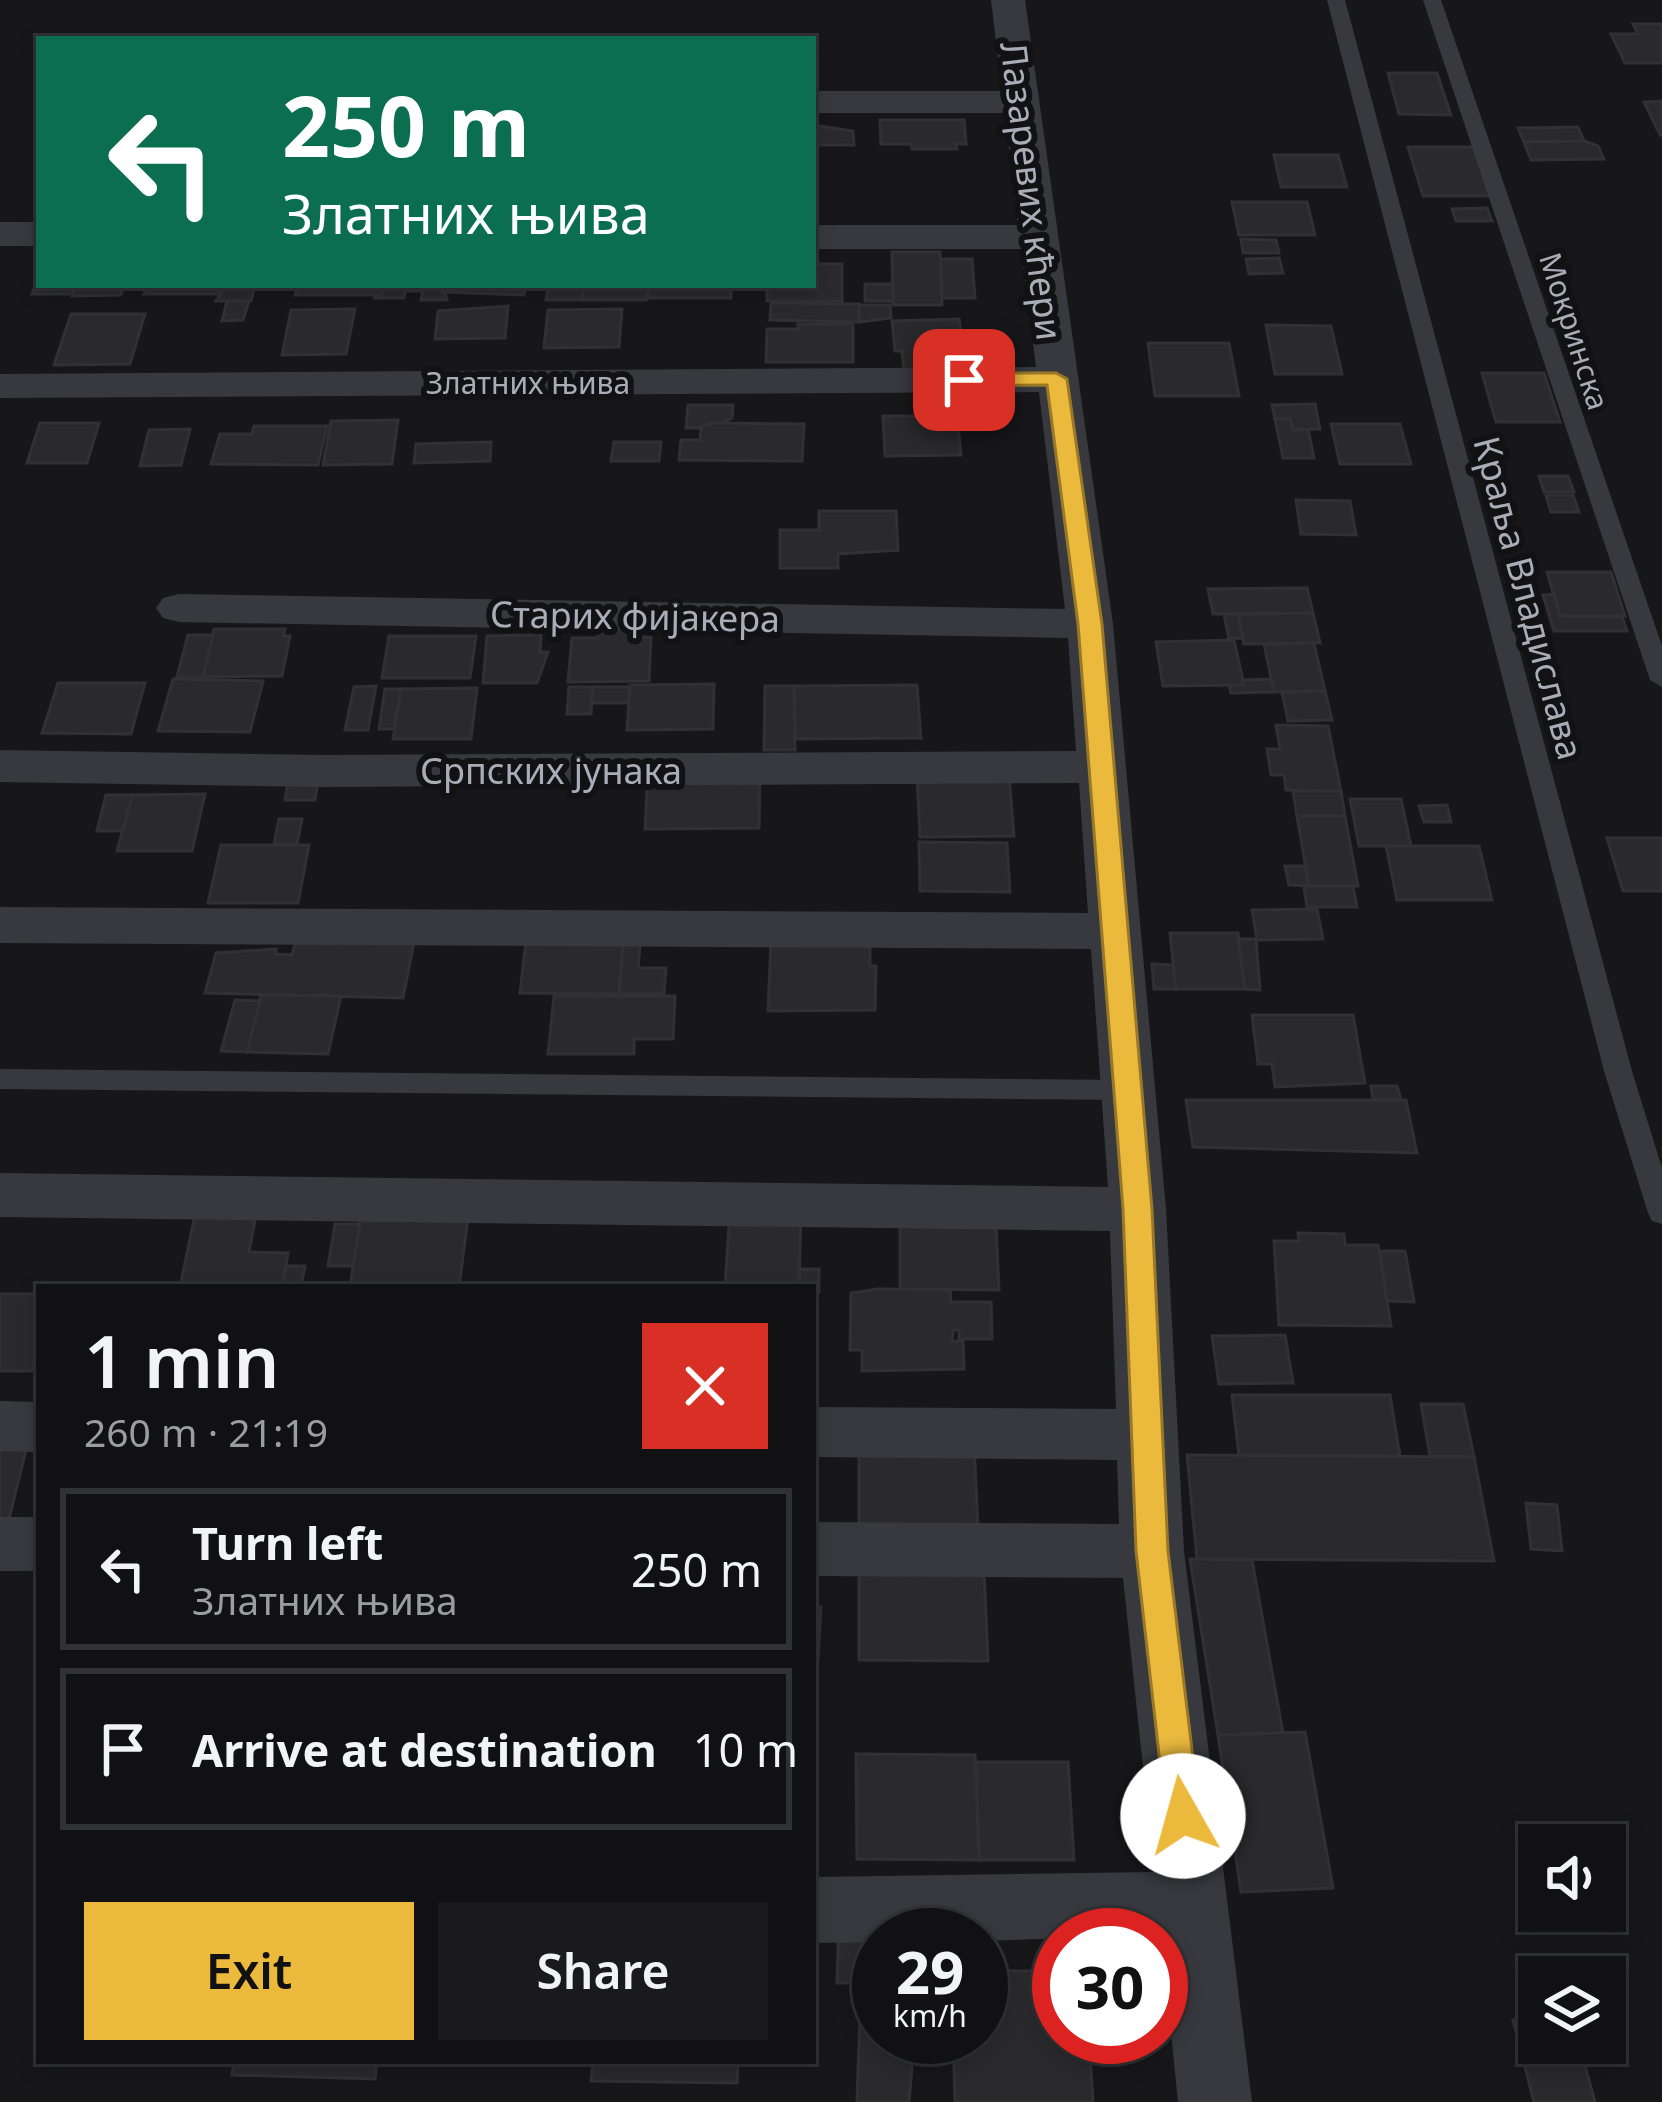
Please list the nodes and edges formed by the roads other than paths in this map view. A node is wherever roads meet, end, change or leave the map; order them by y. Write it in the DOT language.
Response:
graph roads {
  1 [pos="1008,0"];
  2 [pos="1336,0"];
  3 [pos="1432,0"];
  4 [pos="816,102"];
  5 [pos="1022,102"];
  6 [pos="0,234"];
  7 [pos="36,234"];
  8 [pos="816,237"];
  9 [pos="1036,237"];
  10 [pos="1056,379"];
  11 [pos="0,386"];
  12 [pos="179,608"];
  13 [pos="1090,624"];
  14 [pos="1662,680"];
  15 [pos="0,766"];
  16 [pos="1101,766"];
  17 [pos="0,925"];
  18 [pos="1114,931"];
  19 [pos="0,1078"];
  20 [pos="1129,1090"];
  21 [pos="0,1195"];
  22 [pos="1138,1209"];
  23 [pos="1662,1213"];
  24 [pos="0,1426"];
  25 [pos="36,1426"];
  26 [pos="816,1432"];
  27 [pos="1147,1435"];
  28 [pos="0,1544"];
  29 [pos="36,1544"];
  30 [pos="816,1549"];
  31 [pos="1152,1551"];
  32 [pos="1194,1905"];
  33 [pos="816,1910"];
  34 [pos="1214,2102"];
  1 -- 5 [label="street, Лазаревих кћери"];
  2 -- 23 [label="lane, Краља Владислава"];
  3 -- 14 [label="lane, Мокринска"];
  4 -- 5 [label="street"];
  5 -- 9 [label="street, Лазаревих кћери"];
  6 -- 7 [label="street"];
  8 -- 9 [label="street"];
  9 -- 10 [label="street, Лазаревих кћери"];
  10 -- 11 [label="street, Златних њива"];
  10 -- 13 [label="street, Лазаревих кћери"];
  12 -- 13 [label="street, Старих фијакера"];
  13 -- 16 [label="street, Лазаревих кћери"];
  15 -- 16 [label="street, Српских јунака"];
  16 -- 18 [label="street, Лазаревих кћери"];
  17 -- 18 [label="street"];
  18 -- 20 [label="street, Лазаревих кћери"];
  19 -- 20 [label="lane"];
  20 -- 22 [label="street, Лазаревих кћери"];
  21 -- 22 [label="street"];
  22 -- 27 [label="street, Лазаревих кћери"];
  24 -- 25 [label="street"];
  26 -- 27 [label="street"];
  27 -- 31 [label="street, Лазаревих кћери"];
  28 -- 29 [label="street"];
  30 -- 31 [label="street"];
  31 -- 32 [label="street, Лазаревих кћери"];
  32 -- 33 [label="street"];
  32 -- 34 [label="street, Лазаревих кћери"];
}
